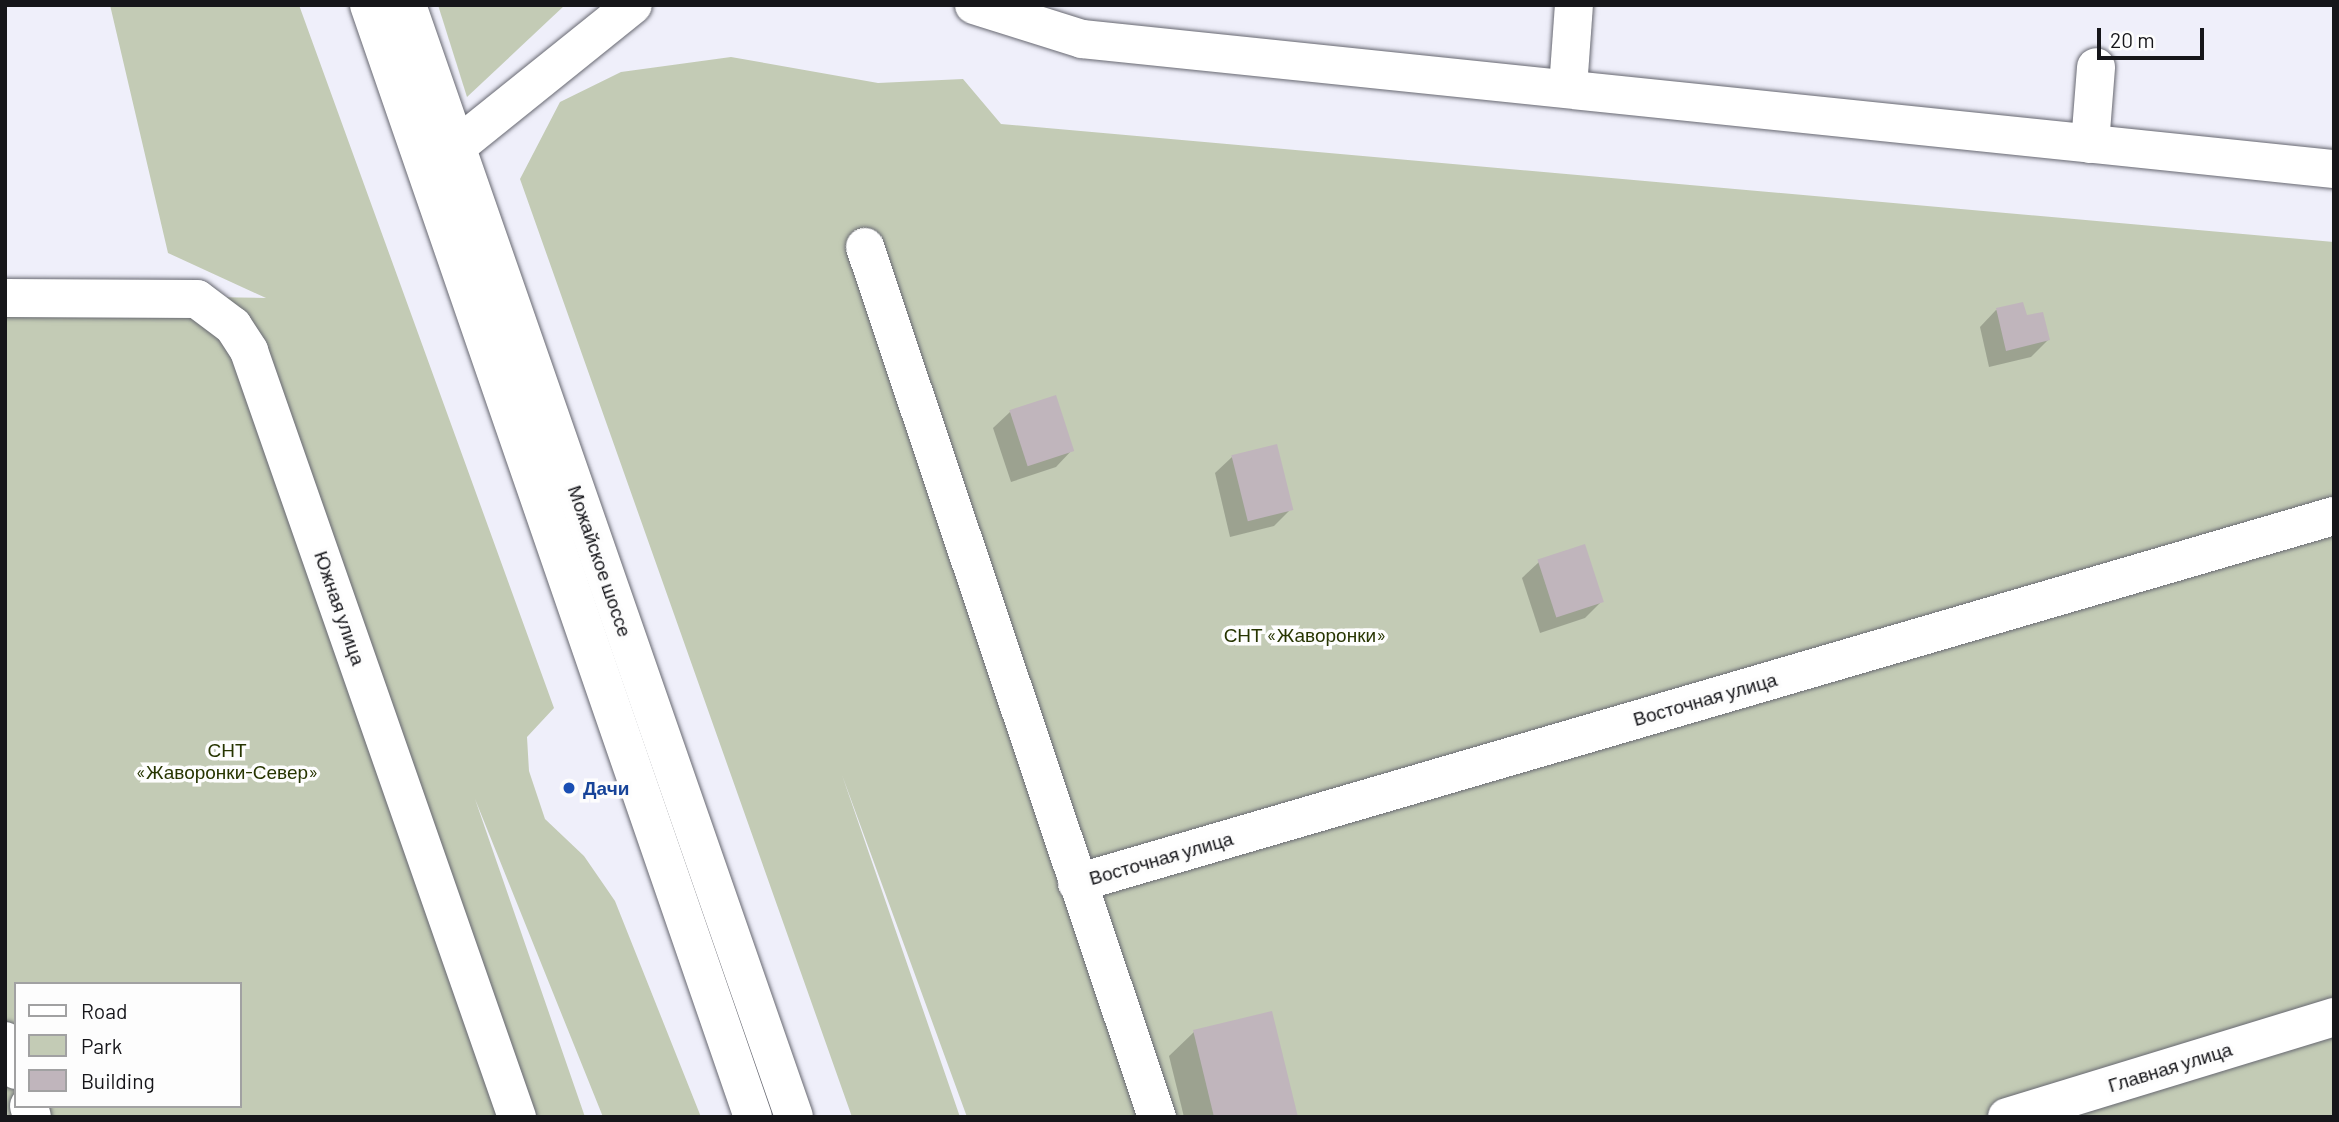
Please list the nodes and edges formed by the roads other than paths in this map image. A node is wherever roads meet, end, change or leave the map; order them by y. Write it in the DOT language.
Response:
graph roads {
  1 [pos="369,5"];
  2 [pos="407,5"];
  3 [pos="632,5"];
  4 [pos="974,5"];
  5 [pos="1574,5"];
  6 [pos="2096,67"];
  7 [pos="1568,88"];
  8 [pos="2090,144"];
  9 [pos="455,148"];
  10 [pos="2334,169"];
  11 [pos="865,247"];
  12 [pos="5,298"];
  13 [pos="2334,516"];
  14 [pos="1077,883"];
  15 [pos="2334,1017"];
  16 [pos="5,1041"];
  17 [pos="14,1065"];
  18 [pos="517,1117"];
  19 [pos="753,1117"];
  20 [pos="793,1117"];
  21 [pos="1157,1117"];
  22 [pos="2007,1117"];
  1 -- 19 [label="main road, Можайское шоссе"];
  2 -- 9 [label="main road, Можайское шоссе"];
  3 -- 9 [label="main road"];
  4 -- 7 [label="main road"];
  5 -- 7 [label="main road"];
  6 -- 8 [label="main road"];
  7 -- 8 [label="main road"];
  8 -- 10 [label="main road"];
  9 -- 20 [label="main road, Можайское шоссе"];
  11 -- 14 [label="main road"];
  12 -- 18 [label="main road, Южная улица"];
  13 -- 14 [label="main road, Восточная улица"];
  14 -- 21 [label="main road"];
  15 -- 22 [label="main road, Главная улица"];
  16 -- 17 [label="main road"];
}
